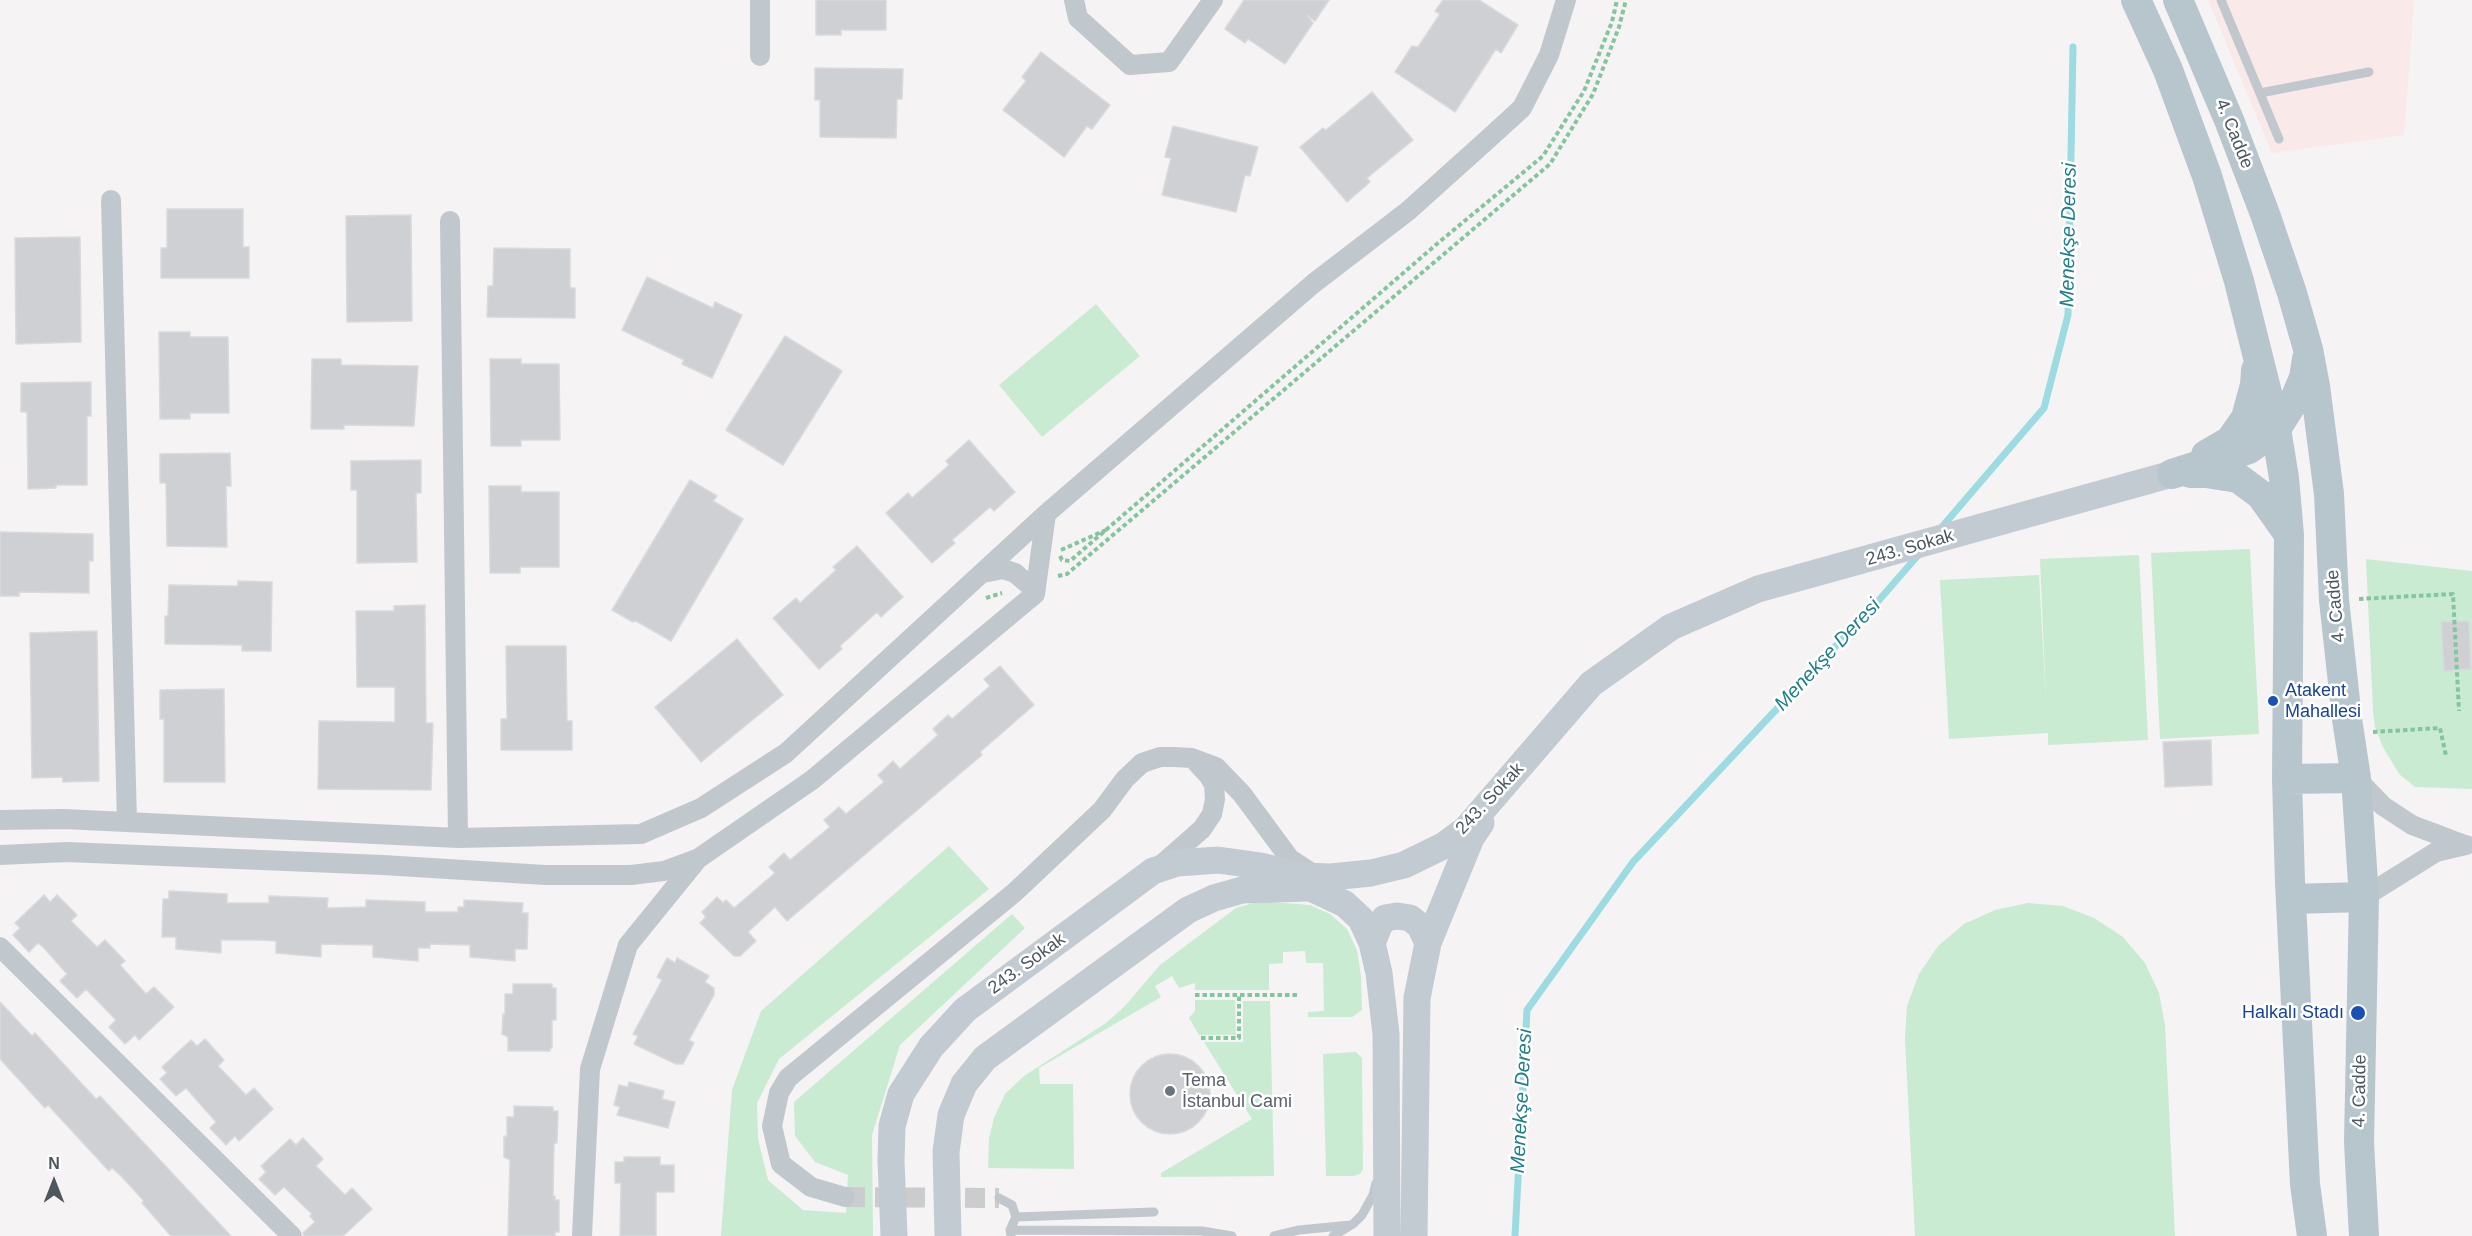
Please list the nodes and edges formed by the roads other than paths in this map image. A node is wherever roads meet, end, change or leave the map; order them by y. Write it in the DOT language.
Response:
graph roads {
  1 [pos="760,0"];
  2 [pos="1074,0"];
  3 [pos="1213,0"];
  4 [pos="1566,0"];
  5 [pos="2136,0"];
  6 [pos="2178,0"];
  7 [pos="2220,0"];
  8 [pos="760,56"];
  9 [pos="2369,72"];
  10 [pos="2260,93"];
  11 [pos="2279,139"];
  12 [pos="111,200"];
  13 [pos="450,221"];
  14 [pos="2308,349"];
  15 [pos="2257,353"];
  16 [pos="2276,429"];
  17 [pos="2172,474"];
  18 [pos="1046,514"];
  19 [pos="2289,535"];
  20 [pos="983,573"];
  21 [pos="1033,587"];
  22 [pos="1192,758"];
  23 [pos="1524,764"];
  24 [pos="2356,778"];
  25 [pos="2287,779"];
  26 [pos="0,820"];
  27 [pos="127,822"];
  28 [pos="458,838"];
  29 [pos="1471,838"];
  30 [pos="2469,845"];
  31 [pos="0,855"];
  32 [pos="699,858"];
  33 [pos="1153,872"];
  34 [pos="1316,883"];
  35 [pos="2364,897"];
  36 [pos="2291,899"];
  37 [pos="1372,943"];
  38 [pos="1428,943"];
  39 [pos="0,946"];
  40 [pos="1386,1118"];
  41 [pos="845,1197"];
  42 [pos="999,1198"];
  43 [pos="1154,1212"];
  44 [pos="1017,1217"];
  45 [pos="1353,1224"];
  46 [pos="1010,1233"];
  47 [pos="292,1236"];
  48 [pos="582,1236"];
  49 [pos="894,1236"];
  50 [pos="948,1236"];
  51 [pos="1232,1236"];
  52 [pos="1274,1236"];
  53 [pos="1333,1236"];
  54 [pos="1387,1236"];
  55 [pos="1414,1236"];
  56 [pos="2312,1236"];
  57 [pos="2364,1236"];
  1 -- 8 [label="street"];
  2 -- 3 [label="street"];
  4 -- 18 [label="street"];
  5 -- 15 [label="main road"];
  6 -- 14 [label="main road, 4. Cadde"];
  7 -- 10 [label="lane"];
  9 -- 10 [label="lane"];
  10 -- 11 [label="lane"];
  12 -- 27 [label="street"];
  13 -- 28 [label="street"];
  14 -- 16 [label="main road"];
  14 -- 24 [label="main road, 4. Cadde"];
  15 -- 16 [label="main road"];
  15 -- 17 [label="main road"];
  16 -- 17 [label="main road"];
  16 -- 19 [label="main road"];
  17 -- 19 [label="main road"];
  17 -- 23 [label="street, 243. Sokak"];
  18 -- 20 [label="street"];
  18 -- 21 [label="street"];
  19 -- 25 [label="main road"];
  20 -- 21 [label="street"];
  20 -- 28 [label="street"];
  21 -- 32 [label="street"];
  22 -- 33 [label="street"];
  22 -- 34 [label="street"];
  22 -- 41 [label="street"];
  23 -- 29 [label="street"];
  23 -- 34 [label="street, 243. Sokak"];
  24 -- 25 [label="main road"];
  24 -- 30 [label="street"];
  24 -- 35 [label="main road, 4. Cadde"];
  25 -- 36 [label="main road"];
  26 -- 27 [label="street"];
  27 -- 28 [label="street"];
  29 -- 34 [label="street, 243. Sokak"];
  29 -- 38 [label="street"];
  30 -- 35 [label="street"];
  31 -- 32 [label="street"];
  32 -- 48 [label="street"];
  33 -- 34 [label="street, 243. Sokak"];
  33 -- 49 [label="street, 243. Sokak"];
  34 -- 37 [label="street"];
  34 -- 50 [label="street, 243. Sokak"];
  35 -- 36 [label="main road"];
  35 -- 57 [label="main road, 4. Cadde"];
  36 -- 56 [label="main road"];
  37 -- 38 [label="street"];
  37 -- 40 [label="street"];
  38 -- 55 [label="street"];
  39 -- 47 [label="street"];
  40 -- 45 [label="lane"];
  40 -- 54 [label="street"];
  42 -- 44 [label="lane"];
  43 -- 44 [label="lane"];
  44 -- 46 [label="lane"];
  45 -- 52 [label="lane"];
  45 -- 53 [label="lane"];
  46 -- 51 [label="lane"];
}
